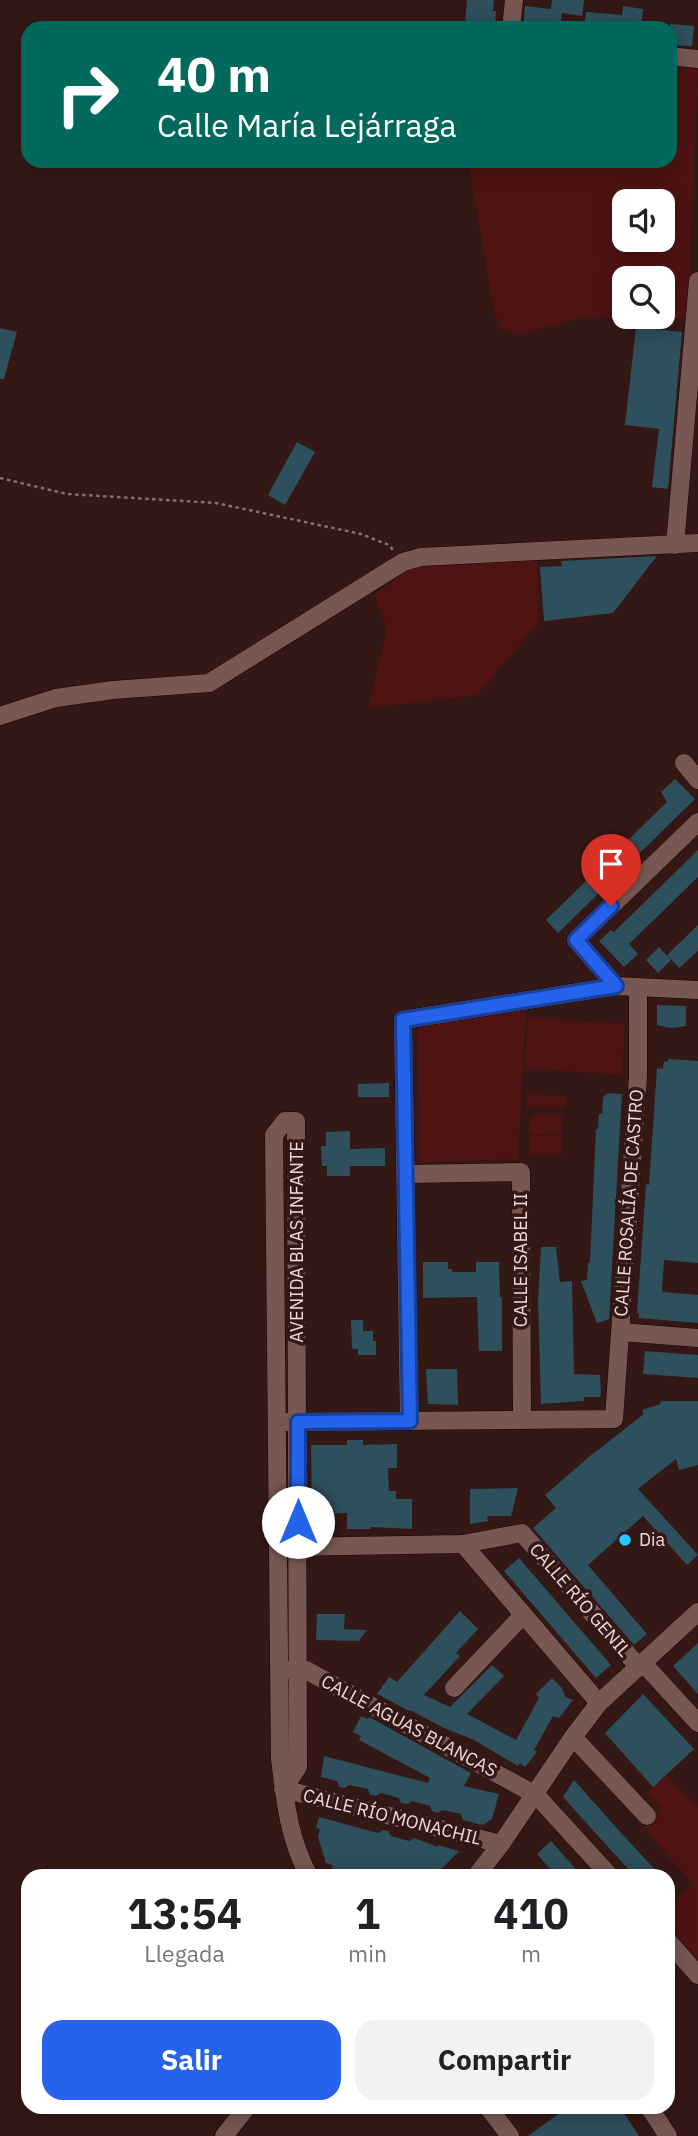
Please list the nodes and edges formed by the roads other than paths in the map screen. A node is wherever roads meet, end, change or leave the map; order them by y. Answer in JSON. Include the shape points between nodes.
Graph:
{"nodes":[{"id":1,"x":514,"y":0,"type":"edge"},
{"id":2,"x":512,"y":21,"type":"edge"},
{"id":3,"x":677,"y":57,"type":"edge"},
{"id":4,"x":698,"y":59,"type":"edge"},
{"id":5,"x":698,"y":281,"type":"edge"},
{"id":6,"x":698,"y":543,"type":"edge"},
{"id":7,"x":675,"y":545,"type":"junction"},
{"id":8,"x":0,"y":716,"type":"edge"},
{"id":9,"x":684,"y":764,"type":"dead end"},
{"id":10,"x":698,"y":780,"type":"edge"},
{"id":11,"x":698,"y":821,"type":"edge"},
{"id":12,"x":696,"y":985,"type":"edge"},
{"id":13,"x":616,"y":986,"type":"junction"},
{"id":14,"x":638,"y":986,"type":"junction"},
{"id":15,"x":406,"y":1174,"type":"junction"},
{"id":16,"x":621,"y":1332,"type":"junction"},
{"id":17,"x":698,"y":1338,"type":"edge"},
{"id":18,"x":522,"y":1420,"type":"junction"},
{"id":19,"x":410,"y":1421,"type":"junction"},
{"id":20,"x":276,"y":1422,"type":"junction"},
{"id":21,"x":298,"y":1422,"type":"junction"},
{"id":22,"x":463,"y":1544,"type":"junction"},
{"id":23,"x":277,"y":1547,"type":"junction"},
{"id":24,"x":298,"y":1547,"type":"junction"},
{"id":25,"x":698,"y":1612,"type":"edge"},
{"id":26,"x":523,"y":1615,"type":"junction"},
{"id":27,"x":640,"y":1664,"type":"junction"},
{"id":28,"x":278,"y":1669,"type":"junction"},
{"id":29,"x":299,"y":1670,"type":"junction"},
{"id":30,"x":454,"y":1688,"type":"dead end"},
{"id":31,"x":599,"y":1703,"type":"junction"},
{"id":32,"x":698,"y":1723,"type":"edge"},
{"id":33,"x":573,"y":1737,"type":"junction"},
{"id":34,"x":283,"y":1789,"type":"junction"},
{"id":35,"x":536,"y":1795,"type":"junction"},
{"id":36,"x":647,"y":1816,"type":"dead end"},
{"id":37,"x":501,"y":1844,"type":"junction"},
{"id":38,"x":306,"y":1869,"type":"edge"},
{"id":39,"x":481,"y":1869,"type":"edge"},
{"id":40,"x":604,"y":1869,"type":"edge"},
{"id":41,"x":675,"y":1949,"type":"edge"},
{"id":42,"x":698,"y":1975,"type":"edge"},
{"id":43,"x":241,"y":2114,"type":"edge"},
{"id":44,"x":493,"y":2114,"type":"edge"},
{"id":45,"x":654,"y":2114,"type":"edge"},
{"id":46,"x":224,"y":2136,"type":"edge"},
{"id":47,"x":510,"y":2136,"type":"edge"},
{"id":48,"x":668,"y":2136,"type":"edge"}],
"edges":[{"from":1,"to":2,"type":"street"},
{"from":3,"to":4,"type":"street"},
{"from":5,"to":7,"type":"street"},
{"from":6,"to":7,"type":"street"},
{"from":7,"to":8,"type":"street","via":[[421,557],[403,562],[209,683],[56,698]]},
{"from":9,"to":10,"type":"street"},
{"from":11,"to":13,"type":"street","via":[[576,940]]},
{"from":12,"to":14,"type":"street"},
{"from":13,"to":14,"type":"street"},
{"from":13,"to":15,"type":"street","via":[[403,1020]]},
{"from":14,"to":16,"type":"street","name":"CALLE ROSALÍA DE CASTRO","via":[[638,1077]]},
{"from":15,"to":18,"type":"street","name":"CALLE ISABEL II","via":[[520,1172]]},
{"from":15,"to":19,"type":"street"},
{"from":16,"to":17,"type":"street"},
{"from":16,"to":18,"type":"street","name":"CALLE ROSALÍA DE CASTRO","via":[[614,1419]]},
{"from":18,"to":19,"type":"street"},
{"from":19,"to":21,"type":"street"},
{"from":20,"to":21,"type":"street"},
{"from":20,"to":21,"type":"street","name":"AVENIDA BLAS INFANTE","via":[[274,1135],[285,1121],[296,1121]]},
{"from":20,"to":23,"type":"street","name":"AVENIDA BLAS INFANTE"},
{"from":21,"to":24,"type":"street","name":"AVENIDA BLAS INFANTE"},
{"from":22,"to":24,"type":"street"},
{"from":22,"to":26,"type":"street"},
{"from":22,"to":27,"type":"street","name":"CALLE RÍO GENIL","via":[[522,1533]]},
{"from":23,"to":24,"type":"street"},
{"from":23,"to":28,"type":"street","name":"AVENIDA BLAS INFANTE"},
{"from":24,"to":29,"type":"street","name":"AVENIDA BLAS INFANTE"},
{"from":25,"to":27,"type":"street"},
{"from":26,"to":30,"type":"street"},
{"from":26,"to":31,"type":"street"},
{"from":27,"to":31,"type":"street"},
{"from":27,"to":32,"type":"street","name":"CALLE RÍO GENIL"},
{"from":28,"to":29,"type":"street","name":"CALLE AGUAS BLANCAS"},
{"from":28,"to":34,"type":"street","name":"AVENIDA BLAS INFANTE"},
{"from":29,"to":34,"type":"street","name":"AVENIDA BLAS INFANTE","via":[[298,1767]]},
{"from":29,"to":35,"type":"street","name":"CALLE AGUAS BLANCAS"},
{"from":31,"to":33,"type":"street"},
{"from":33,"to":35,"type":"street"},
{"from":33,"to":36,"type":"street"},
{"from":34,"to":37,"type":"street","name":"CALLE RÍO MONACHIL"},
{"from":34,"to":38,"type":"street","name":"AVENIDA BLAS INFANTE","via":[[294,1841]]},
{"from":35,"to":37,"type":"street"},
{"from":35,"to":40,"type":"street","name":"CALLE AGUAS BLANCAS"},
{"from":37,"to":39,"type":"street"},
{"from":41,"to":42,"type":"street"},
{"from":43,"to":46,"type":"street"},
{"from":44,"to":47,"type":"street"},
{"from":45,"to":48,"type":"street"}]}
